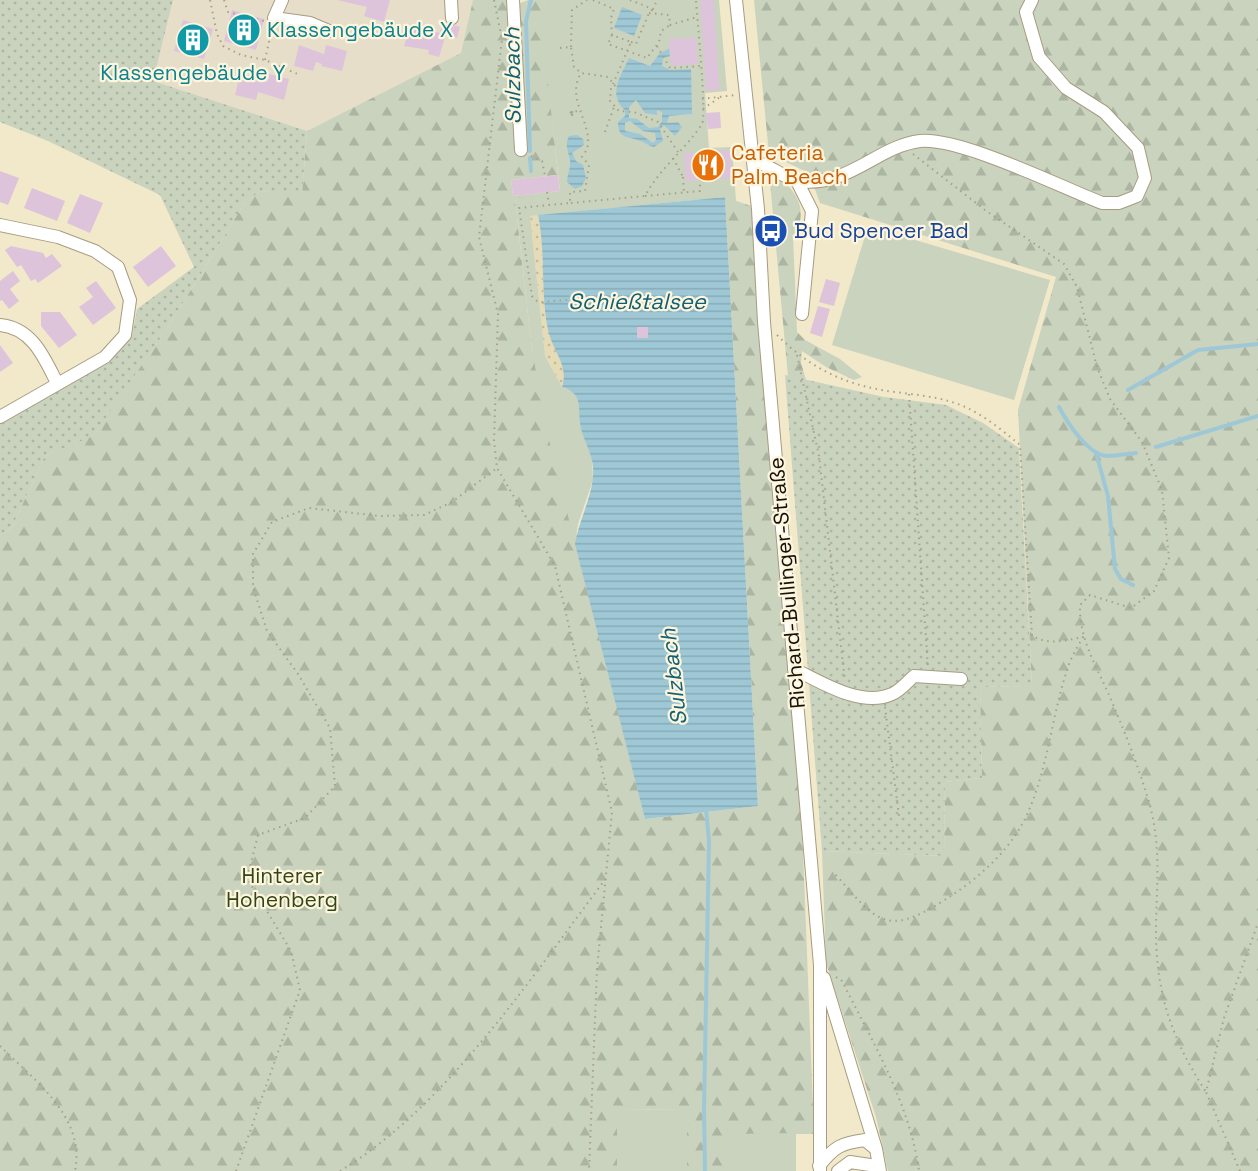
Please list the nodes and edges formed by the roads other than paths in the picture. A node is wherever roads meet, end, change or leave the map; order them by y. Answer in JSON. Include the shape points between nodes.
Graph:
{"nodes":[{"id":1,"x":282,"y":0,"type":"edge"},
{"id":2,"x":451,"y":0,"type":"edge"},
{"id":3,"x":513,"y":0,"type":"edge"},
{"id":4,"x":736,"y":0,"type":"edge"},
{"id":5,"x":1032,"y":0,"type":"edge"},
{"id":6,"x":452,"y":18,"type":"dead end"},
{"id":7,"x":329,"y":31,"type":"dead end"},
{"id":8,"x":521,"y":150,"type":"road end"},
{"id":9,"x":753,"y":161,"type":"junction"},
{"id":10,"x":797,"y":181,"type":"junction"},
{"id":11,"x":0,"y":225,"type":"edge"},
{"id":12,"x":802,"y":314,"type":"dead end"},
{"id":13,"x":0,"y":325,"type":"edge"},
{"id":14,"x":57,"y":383,"type":"junction"},
{"id":15,"x":0,"y":417,"type":"edge"},
{"id":16,"x":794,"y":669,"type":"junction"},
{"id":17,"x":962,"y":679,"type":"dead end"},
{"id":18,"x":820,"y":965,"type":"junction"},
{"id":19,"x":876,"y":1149,"type":"junction"},
{"id":20,"x":820,"y":1169,"type":"edge"},
{"id":21,"x":838,"y":1171,"type":"edge"},
{"id":22,"x":879,"y":1171,"type":"edge"}],
"edges":[{"from":1,"to":7,"type":"street","via":[[274,18],[310,23]]},
{"from":2,"to":6,"type":"street"},
{"from":3,"to":8,"type":"street"},
{"from":4,"to":9,"type":"street","name":"Richard-Bullinger-Straße"},
{"from":5,"to":10,"type":"street","via":[[1026,12],[1039,57],[1066,88],[1104,112],[1138,148],[1145,178],[1137,196],[1119,203],[1102,203],[952,145],[920,141],[824,181]]},
{"from":9,"to":10,"type":"street"},
{"from":9,"to":16,"type":"street","name":"Richard-Bullinger-Straße"},
{"from":10,"to":12,"type":"street","via":[[812,211]]},
{"from":11,"to":14,"type":"street","via":[[58,237],[95,251],[118,267],[130,300],[125,335],[105,357]]},
{"from":13,"to":14,"type":"street","via":[[24,332],[36,345]]},
{"from":14,"to":15,"type":"street"},
{"from":16,"to":17,"type":"street","via":[[846,693],[868,697],[891,694],[914,676]]},
{"from":16,"to":18,"type":"street","name":"Richard-Bullinger-Straße"},
{"from":18,"to":19,"type":"street"},
{"from":18,"to":20,"type":"street","name":"Richard-Bullinger-Straße"},
{"from":19,"to":20,"type":"street","name":"Richard-Bullinger-Straße","via":[[865,1140],[848,1143],[832,1150]]},
{"from":19,"to":22,"type":"street"},
{"from":21,"to":22,"type":"street","via":[[850,1162],[870,1165]]}]}
